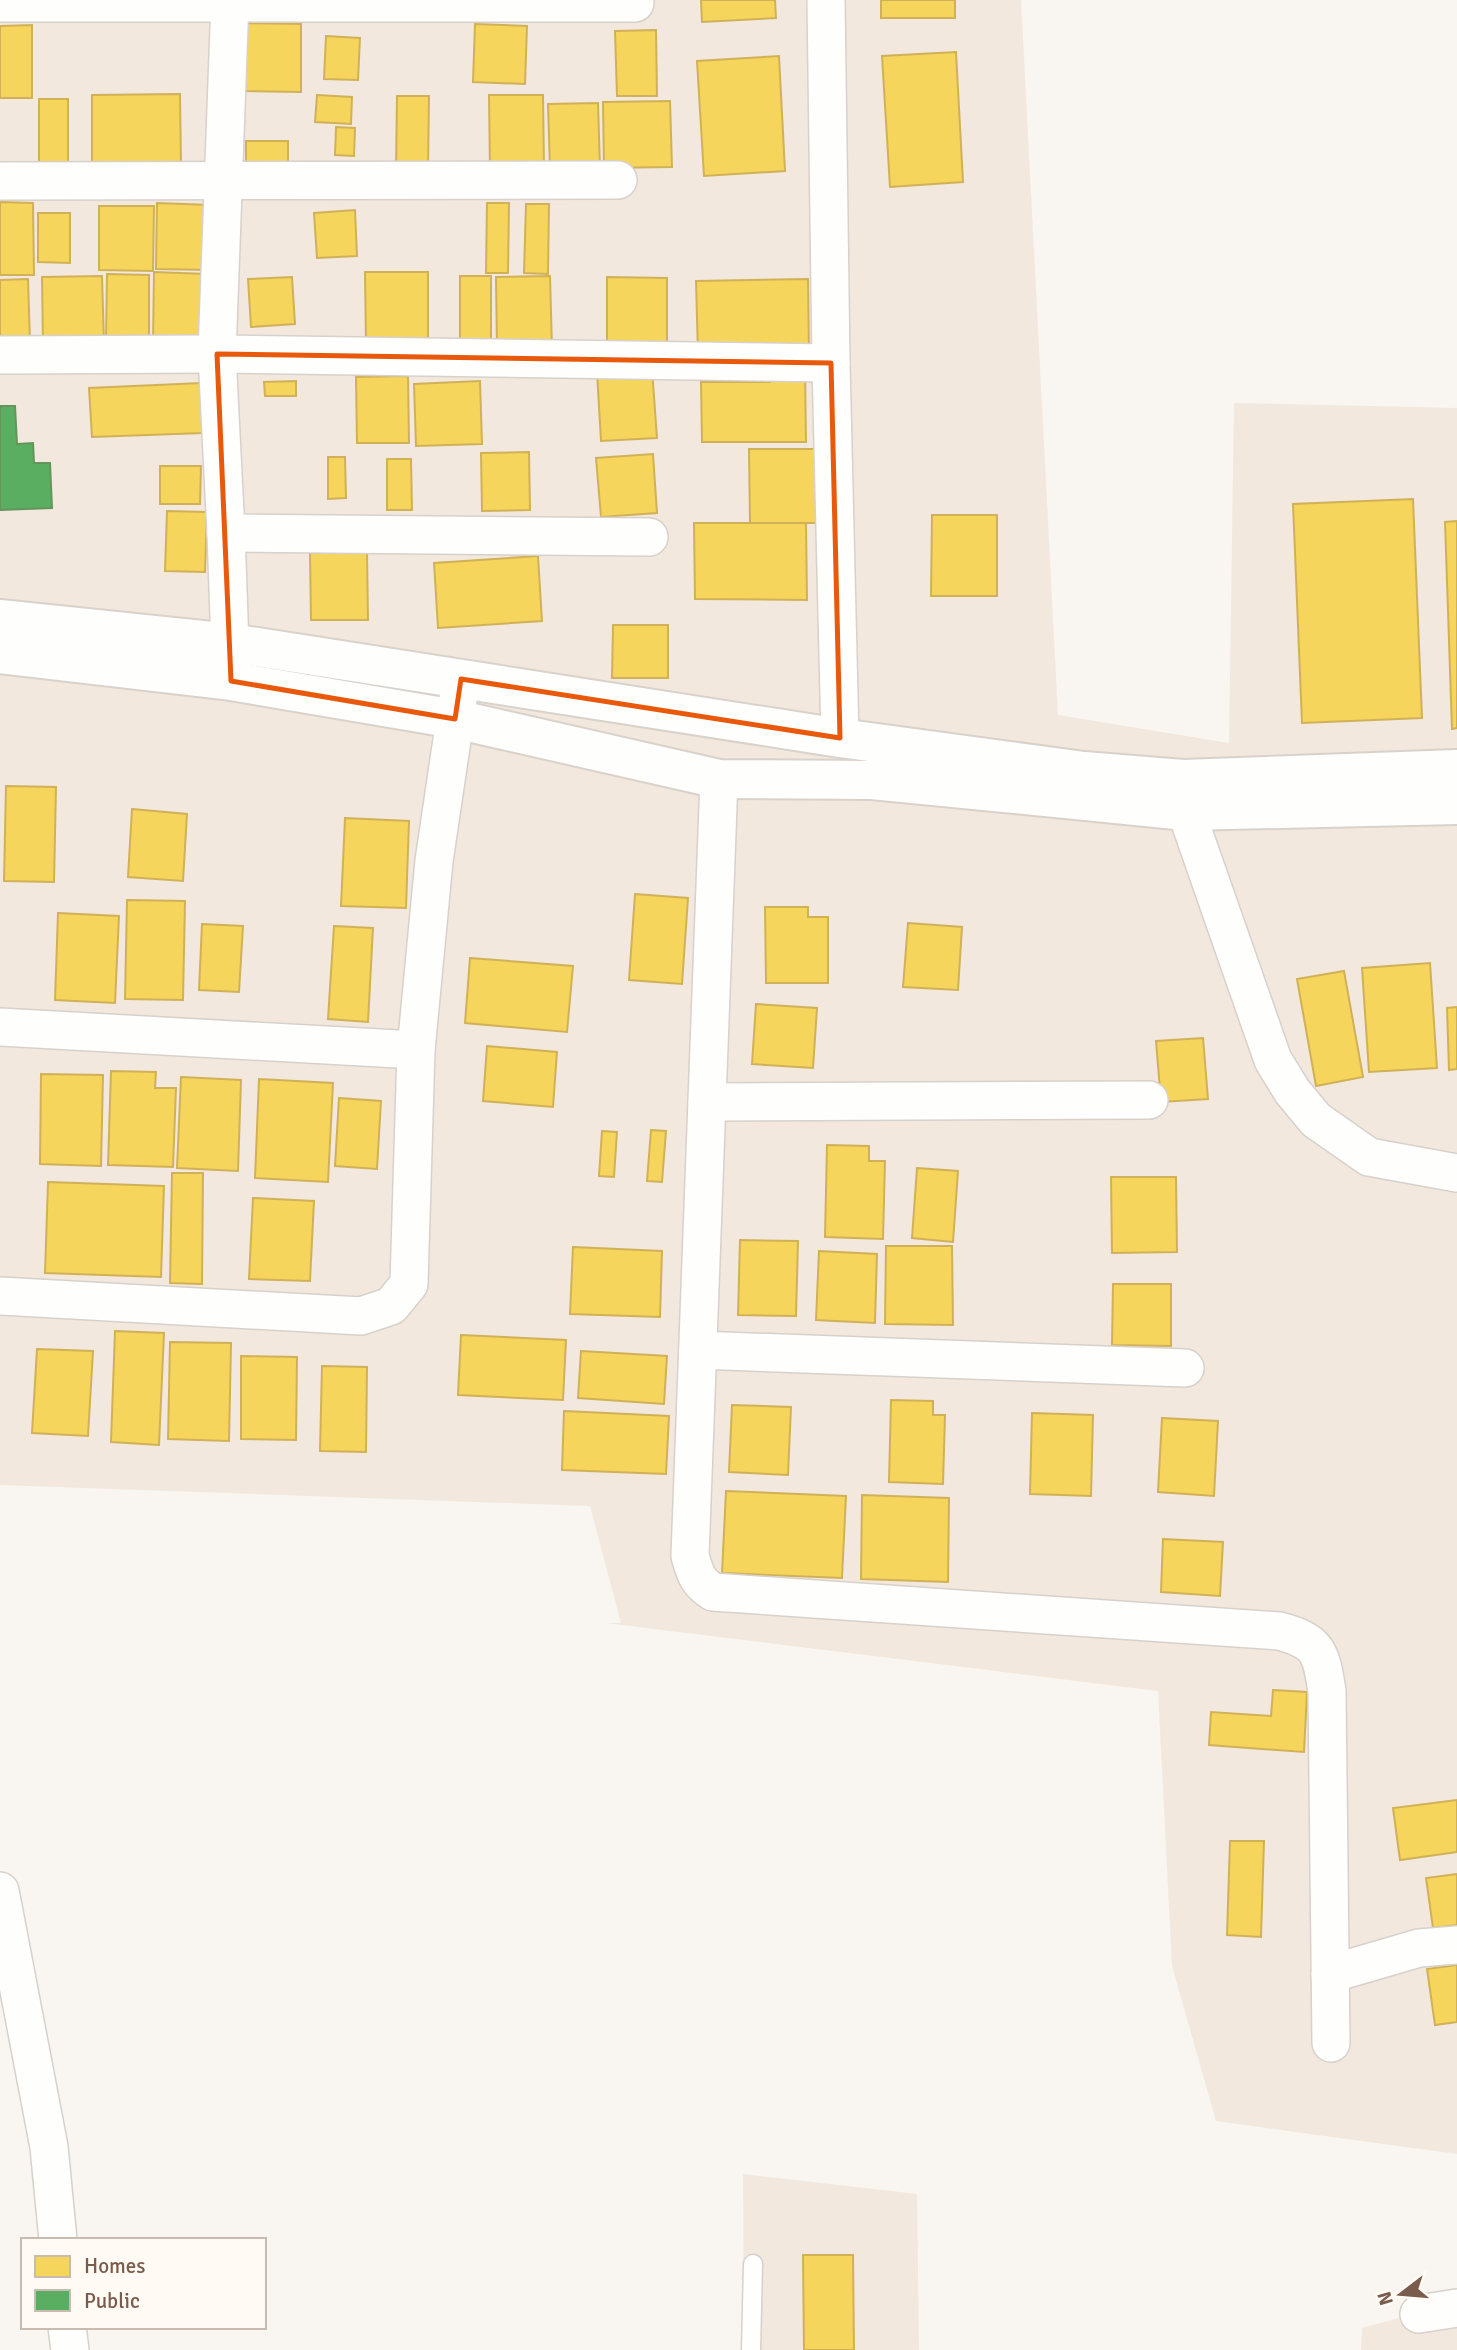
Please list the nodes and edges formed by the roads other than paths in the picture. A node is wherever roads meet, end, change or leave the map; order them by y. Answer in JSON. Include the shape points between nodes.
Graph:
{"nodes":[{"id":1,"x":825,"y":0,"type":"edge"},
{"id":2,"x":230,"y":2,"type":"edge"},
{"id":3,"x":0,"y":3,"type":"edge"},
{"id":4,"x":635,"y":3,"type":"dead end"},
{"id":5,"x":618,"y":180,"type":"dead end"},
{"id":6,"x":0,"y":181,"type":"edge"},
{"id":7,"x":222,"y":182,"type":"junction"},
{"id":8,"x":217,"y":354,"type":"junction"},
{"id":9,"x":0,"y":355,"type":"edge"},
{"id":10,"x":831,"y":363,"type":"junction"},
{"id":11,"x":226,"y":533,"type":"junction"},
{"id":12,"x":649,"y":537,"type":"dead end"},
{"id":13,"x":0,"y":619,"type":"edge"},
{"id":14,"x":231,"y":643,"type":"junction"},
{"id":15,"x":0,"y":654,"type":"edge"},
{"id":16,"x":461,"y":679,"type":"junction"},
{"id":17,"x":231,"y":681,"type":"junction"},
{"id":18,"x":455,"y":719,"type":"junction"},
{"id":19,"x":840,"y":738,"type":"junction"},
{"id":20,"x":1457,"y":769,"type":"edge"},
{"id":21,"x":719,"y":779,"type":"junction"},
{"id":22,"x":1457,"y":805,"type":"edge"},
{"id":23,"x":1186,"y":811,"type":"junction"},
{"id":24,"x":0,"y":1027,"type":"edge"},
{"id":25,"x":416,"y":1050,"type":"junction"},
{"id":26,"x":1149,"y":1100,"type":"dead end"},
{"id":27,"x":707,"y":1102,"type":"junction"},
{"id":28,"x":1457,"y":1173,"type":"edge"},
{"id":29,"x":0,"y":1296,"type":"edge"},
{"id":30,"x":698,"y":1350,"type":"junction"},
{"id":31,"x":1185,"y":1368,"type":"dead end"},
{"id":32,"x":0,"y":1891,"type":"edge"},
{"id":33,"x":1457,"y":1945,"type":"edge"},
{"id":34,"x":1330,"y":1974,"type":"junction"},
{"id":35,"x":1331,"y":2043,"type":"dead end"},
{"id":36,"x":58,"y":2238,"type":"edge"},
{"id":37,"x":753,"y":2264,"type":"dead end"},
{"id":38,"x":1457,"y":2308,"type":"edge"},
{"id":39,"x":1419,"y":2314,"type":"dead end"},
{"id":40,"x":67,"y":2329,"type":"edge"},
{"id":41,"x":69,"y":2350,"type":"edge"},
{"id":42,"x":751,"y":2350,"type":"edge"}],
"edges":[{"from":1,"to":10,"type":"street"},
{"from":2,"to":3,"type":"street"},
{"from":2,"to":4,"type":"street"},
{"from":2,"to":7,"type":"street"},
{"from":5,"to":7,"type":"street"},
{"from":6,"to":7,"type":"street"},
{"from":7,"to":8,"type":"street"},
{"from":8,"to":9,"type":"street"},
{"from":8,"to":10,"type":"street"},
{"from":8,"to":11,"type":"street"},
{"from":10,"to":19,"type":"street"},
{"from":11,"to":12,"type":"street"},
{"from":11,"to":14,"type":"street"},
{"from":13,"to":14,"type":"main road"},
{"from":14,"to":16,"type":"main road"},
{"from":14,"to":17,"type":"street"},
{"from":15,"to":17,"type":"main road"},
{"from":16,"to":18,"type":"street"},
{"from":16,"to":19,"type":"main road"},
{"from":17,"to":18,"type":"main road"},
{"from":18,"to":21,"type":"main road"},
{"from":18,"to":25,"type":"street","via":[[434,861]]},
{"from":19,"to":20,"type":"main road","via":[[1084,771],[1172,778]]},
{"from":21,"to":23,"type":"main road","via":[[872,780]]},
{"from":21,"to":27,"type":"street"},
{"from":22,"to":23,"type":"main road"},
{"from":23,"to":28,"type":"street","via":[[1273,1060],[1292,1091],[1316,1120],[1369,1157]]},
{"from":24,"to":25,"type":"street"},
{"from":25,"to":29,"type":"street","via":[[409,1284],[391,1306],[361,1316]]},
{"from":26,"to":27,"type":"street"},
{"from":27,"to":30,"type":"street"},
{"from":30,"to":31,"type":"street"},
{"from":30,"to":34,"type":"street","via":[[690,1556],[702,1585],[713,1592],[1279,1631],[1301,1636],[1314,1648],[1323,1664],[1327,1691]]},
{"from":32,"to":36,"type":"street","via":[[49,2147]]},
{"from":33,"to":34,"type":"street","via":[[1419,1948]]},
{"from":34,"to":35,"type":"street"},
{"from":37,"to":42,"type":"lane"},
{"from":38,"to":39,"type":"street"},
{"from":40,"to":41,"type":"street"}]}
